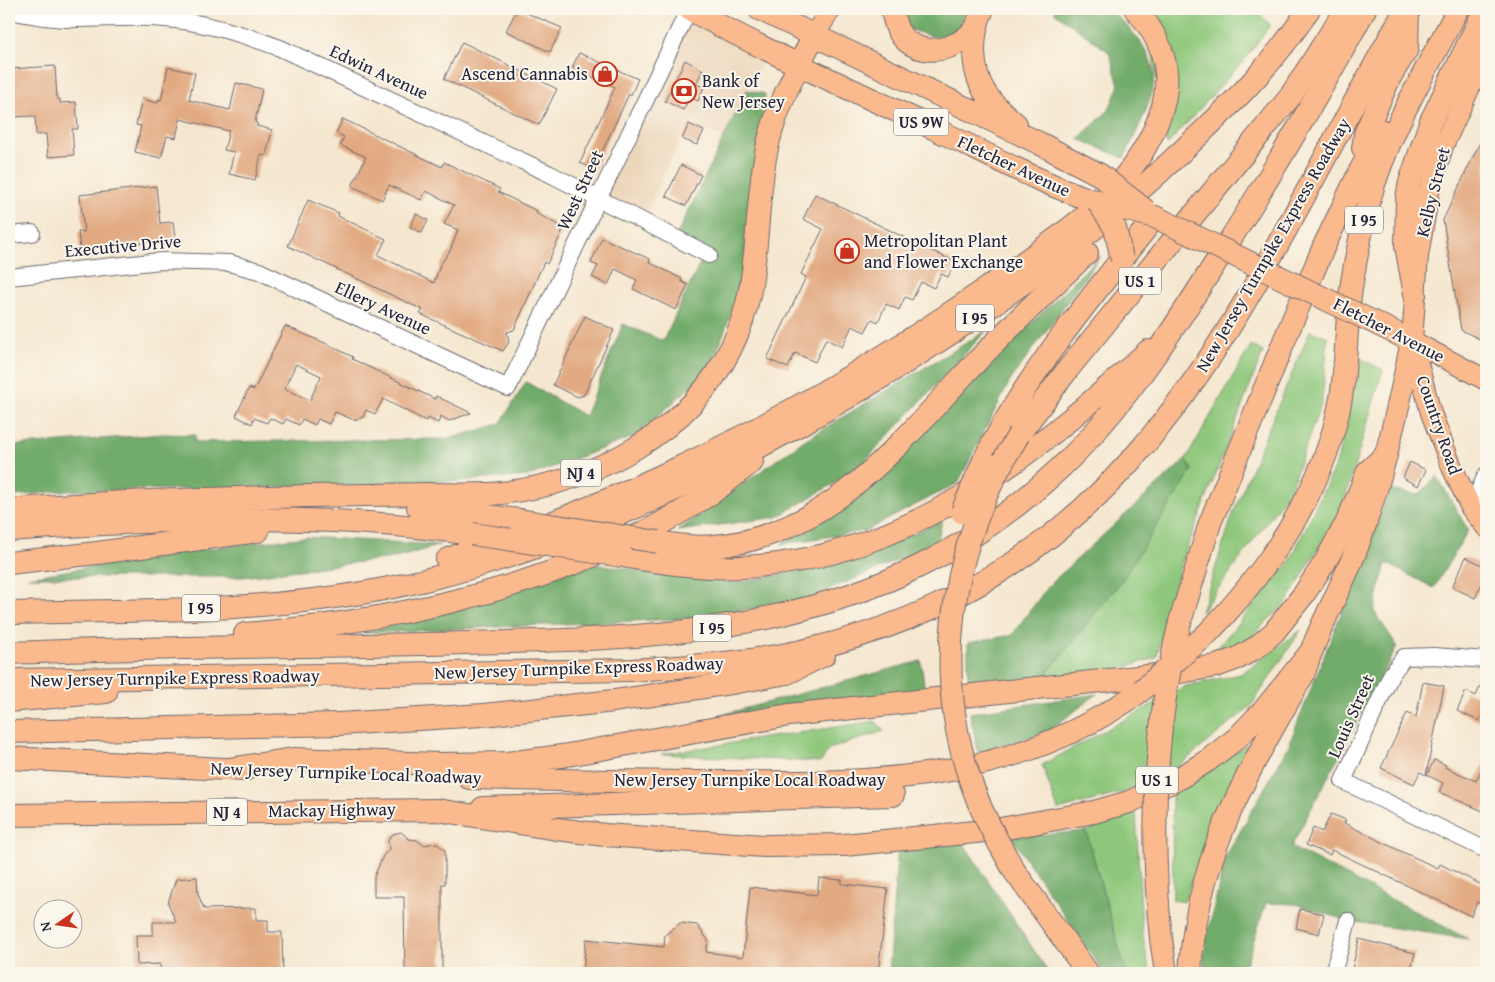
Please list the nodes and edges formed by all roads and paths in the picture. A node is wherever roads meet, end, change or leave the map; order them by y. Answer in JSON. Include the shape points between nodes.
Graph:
{"nodes":[{"id":1,"x":689,"y":9,"type":"edge"},
{"id":2,"x":759,"y":9,"type":"edge"},
{"id":3,"x":831,"y":9,"type":"edge"},
{"id":4,"x":893,"y":9,"type":"edge"},
{"id":5,"x":1135,"y":9,"type":"edge"},
{"id":6,"x":1309,"y":9,"type":"edge"},
{"id":7,"x":1329,"y":9,"type":"edge"},
{"id":8,"x":1346,"y":9,"type":"edge"},
{"id":9,"x":1366,"y":9,"type":"edge"},
{"id":10,"x":1407,"y":9,"type":"edge"},
{"id":11,"x":1458,"y":9,"type":"edge"},
{"id":12,"x":1485,"y":9,"type":"edge"},
{"id":13,"x":9,"y":11,"type":"edge"},
{"id":14,"x":979,"y":19,"type":"edge"},
{"id":15,"x":814,"y":36,"type":"junction"},
{"id":16,"x":1486,"y":52,"type":"edge"},
{"id":17,"x":799,"y":64,"type":"junction"},
{"id":18,"x":1407,"y":107,"type":"junction"},
{"id":19,"x":1262,"y":129,"type":"junction"},
{"id":20,"x":1039,"y":143,"type":"junction"},
{"id":21,"x":1360,"y":169,"type":"junction"},
{"id":22,"x":1141,"y":190,"type":"junction"},
{"id":23,"x":598,"y":198,"type":"junction"},
{"id":24,"x":1098,"y":202,"type":"junction"},
{"id":25,"x":1155,"y":217,"type":"junction"},
{"id":26,"x":1112,"y":224,"type":"junction"},
{"id":27,"x":32,"y":233,"type":"dead end"},
{"id":28,"x":9,"y":235,"type":"edge"},
{"id":29,"x":709,"y":255,"type":"dead end"},
{"id":30,"x":1122,"y":259,"type":"junction"},
{"id":31,"x":241,"y":266,"type":"joint"},
{"id":32,"x":9,"y":277,"type":"edge"},
{"id":33,"x":1415,"y":294,"type":"junction"},
{"id":34,"x":1178,"y":323,"type":"junction"},
{"id":35,"x":1412,"y":341,"type":"junction"},
{"id":36,"x":1486,"y":380,"type":"edge"},
{"id":37,"x":508,"y":388,"type":"joint"},
{"id":38,"x":796,"y":427,"type":"junction"},
{"id":39,"x":1386,"y":455,"type":"junction"},
{"id":40,"x":1486,"y":476,"type":"edge"},
{"id":41,"x":306,"y":496,"type":"junction"},
{"id":42,"x":1471,"y":508,"type":"junction"},
{"id":43,"x":9,"y":510,"type":"edge"},
{"id":44,"x":308,"y":520,"type":"junction"},
{"id":45,"x":1486,"y":528,"type":"edge"},
{"id":46,"x":9,"y":530,"type":"edge"},
{"id":47,"x":9,"y":563,"type":"edge"},
{"id":48,"x":392,"y":587,"type":"junction"},
{"id":49,"x":9,"y":613,"type":"edge"},
{"id":50,"x":880,"y":630,"type":"junction"},
{"id":51,"x":136,"y":650,"type":"junction"},
{"id":52,"x":9,"y":652,"type":"edge"},
{"id":53,"x":1310,"y":653,"type":"junction"},
{"id":54,"x":1486,"y":660,"type":"edge"},
{"id":55,"x":951,"y":663,"type":"junction"},
{"id":56,"x":188,"y":678,"type":"junction"},
{"id":57,"x":9,"y":680,"type":"edge"},
{"id":58,"x":9,"y":701,"type":"edge"},
{"id":59,"x":9,"y":732,"type":"edge"},
{"id":60,"x":9,"y":758,"type":"edge"},
{"id":61,"x":1006,"y":758,"type":"junction"},
{"id":62,"x":229,"y":769,"type":"junction"},
{"id":63,"x":444,"y":810,"type":"junction"},
{"id":64,"x":9,"y":816,"type":"edge"},
{"id":65,"x":1486,"y":850,"type":"edge"},
{"id":66,"x":1348,"y":921,"type":"dead end"},
{"id":67,"x":1088,"y":973,"type":"edge"},
{"id":68,"x":1166,"y":973,"type":"edge"},
{"id":69,"x":1190,"y":973,"type":"edge"},
{"id":70,"x":1333,"y":973,"type":"edge"}],
"edges":[{"from":1,"to":17,"type":"highway","name":"Fletcher Avenue","number":"US 9W"},
{"from":1,"to":23,"type":"street","name":"West Street"},
{"from":2,"to":15,"type":"highway","name":"Fletcher Avenue","number":"US 9W"},
{"from":3,"to":15,"type":"main road"},
{"from":4,"to":14,"type":"highway","via":[[900,33],[923,49],[937,51],[963,41]]},
{"from":5,"to":48,"type":"highway","via":[[1157,38],[1165,58],[1167,80],[1162,110],[1131,168],[1097,204],[1064,232],[906,342],[754,430],[609,498],[551,523],[453,558]]},
{"from":6,"to":22,"type":"highway","number":"I 95","via":[[1256,78]]},
{"from":7,"to":19,"type":"highway","number":"US 1"},
{"from":8,"to":19,"type":"highway","number":"US 1","via":[[1294,91]]},
{"from":9,"to":34,"type":"highway","name":"New Jersey Turnpike Express Roadway","number":"I 95","via":[[1287,149]]},
{"from":10,"to":21,"type":"highway","number":"US 1","via":[[1407,48],[1365,134]]},
{"from":10,"to":50,"type":"highway","name":"New Jersey Turnpike Express Roadway","number":"I 95","via":[[1229,330],[1187,393],[1144,448],[1075,517],[1009,566],[958,596]]},
{"from":11,"to":18,"type":"highway","number":"I 95"},
{"from":12,"to":33,"type":"highway","via":[[1430,123],[1410,182],[1406,246]]},
{"from":13,"to":23,"type":"street","name":"Edwin Avenue","via":[[44,18],[167,19],[206,24],[244,34],[288,51]]},
{"from":14,"to":20,"type":"highway","via":[[976,69],[984,91],[997,107]]},
{"from":15,"to":17,"type":"highway","number":"NJ 4"},
{"from":15,"to":20,"type":"highway","name":"Fletcher Avenue","number":"US 9W"},
{"from":16,"to":33,"type":"main road","name":"Kelby Street","via":[[1435,169],[1422,228]]},
{"from":17,"to":24,"type":"highway","name":"Fletcher Avenue","number":"US 9W"},
{"from":17,"to":41,"type":"highway","number":"NJ 4","via":[[768,146],[755,269],[742,323],[715,375],[699,398],[680,416],[644,442],[610,460],[531,488],[485,494]]},
{"from":18,"to":21,"type":"highway","number":"US 1","via":[[1380,133]]},
{"from":18,"to":61,"type":"highway","name":"New Jersey Turnpike Local Roadway","number":"I 95","bridge":true,"via":[[1377,176],[1361,232],[1351,290],[1340,401],[1320,469],[1302,508],[1279,544],[1207,634],[1142,690],[1070,735]]},
{"from":19,"to":55,"type":"highway","number":"US 1","bridge":true,"via":[[1068,369],[1020,434],[988,490],[966,546],[954,603]]},
{"from":20,"to":25,"type":"highway","name":"Fletcher Avenue","number":"US 9W","bridge":true,"via":[[1100,175]]},
{"from":21,"to":68,"type":"highway","number":"US 1","bridge":true,"via":[[1324,246],[1210,523],[1187,592],[1173,650],[1160,735],[1155,823]]},
{"from":22,"to":26,"type":"highway"},
{"from":22,"to":38,"type":"highway","number":"I 95","via":[[1070,250],[1005,298]]},
{"from":23,"to":29,"type":"street","name":"Edwin Avenue"},
{"from":23,"to":37,"type":"street","name":"West Street"},
{"from":24,"to":25,"type":"highway","name":"Fletcher Avenue","number":"US 9W","bridge":true},
{"from":24,"to":26,"type":"highway","bridge":true},
{"from":25,"to":30,"type":"highway"},
{"from":25,"to":35,"type":"highway","name":"Fletcher Avenue","number":"US 9W","bridge":true},
{"from":26,"to":30,"type":"highway","bridge":true},
{"from":26,"to":41,"type":"highway","bridge":true,"via":[[1087,254],[1034,303],[891,454],[840,496],[793,525],[743,542],[704,546],[658,542],[432,508]]},
{"from":27,"to":28,"type":"street"},
{"from":30,"to":55,"type":"highway","bridge":true,"via":[[1041,363],[1001,427],[976,478],[956,530],[945,572],[943,620]]},
{"from":31,"to":32,"type":"street","name":"Executive Drive","via":[[195,260],[161,261]]},
{"from":31,"to":37,"type":"street","name":"Ellery Avenue","via":[[260,271]]},
{"from":33,"to":35,"type":"main road","name":"Kelby Street"},
{"from":34,"to":44,"type":"highway","bridge":true,"via":[[1081,411],[1023,458],[938,510],[884,536],[801,561],[743,568],[687,566],[385,523]]},
{"from":34,"to":51,"type":"highway","name":"New Jersey Turnpike Express Roadway","number":"I 95","via":[[1120,403],[1077,452],[1034,491],[991,523],[922,565],[822,605],[715,628],[606,638]]},
{"from":35,"to":36,"type":"main road","name":"Fletcher Avenue"},
{"from":35,"to":39,"type":"highway"},
{"from":35,"to":42,"type":"main road","name":"Country Road","via":[[1431,413]]},
{"from":38,"to":48,"type":"highway","number":"I 95","via":[[699,477],[583,529],[496,560]]},
{"from":38,"to":51,"type":"highway","via":[[711,493],[673,516],[609,548],[532,577],[461,599],[387,616],[333,625],[210,637]]},
{"from":39,"to":53,"type":"highway","via":[[1355,551]]},
{"from":39,"to":62,"type":"highway","via":[[1368,471],[1337,543],[1283,622],[1253,650],[1216,666],[789,715],[507,763],[293,760]]},
{"from":40,"to":42,"type":"street"},
{"from":41,"to":43,"type":"highway","number":"NJ 4","via":[[99,503]]},
{"from":42,"to":45,"type":"main road","name":"Country Road"},
{"from":44,"to":46,"type":"highway","via":[[254,518]]},
{"from":44,"to":47,"type":"highway","via":[[257,531]]},
{"from":48,"to":49,"type":"highway","number":"I 95","via":[[336,597],[258,604]]},
{"from":50,"to":56,"type":"highway","name":"New Jersey Turnpike Express Roadway","number":"I 95","via":[[809,650],[702,666]]},
{"from":50,"to":59,"type":"highway","via":[[786,673],[693,690],[569,706],[376,723]]},
{"from":51,"to":52,"type":"highway","name":"New Jersey Turnpike Express Roadway","number":"I 95"},
{"from":53,"to":63,"type":"highway","via":[[1251,724],[1200,766],[1128,802],[1050,822],[933,838],[844,845],[764,846],[585,833]]},
{"from":53,"to":69,"type":"highway","via":[[1304,673],[1238,792],[1212,853],[1197,913]]},
{"from":54,"to":65,"type":"street","name":"Louis Street","via":[[1404,657],[1396,664],[1343,781]]},
{"from":55,"to":67,"type":"highway","number":"US 1","bridge":true,"via":[[956,724],[968,773],[984,815],[1015,872]]},
{"from":56,"to":57,"type":"highway","name":"New Jersey Turnpike Express Roadway","number":"I 95"},
{"from":56,"to":58,"type":"highway","via":[[128,691]]},
{"from":60,"to":62,"type":"highway","name":"New Jersey Turnpike Local Roadway","number":"I 95"},
{"from":61,"to":62,"type":"highway","name":"New Jersey Turnpike Local Roadway","number":"I 95","via":[[901,778],[800,783],[526,780]]},
{"from":61,"to":63,"type":"highway","via":[[941,786],[889,795]]},
{"from":63,"to":64,"type":"highway","name":"Mackay Highway","number":"NJ 4"},
{"from":66,"to":70,"type":"street"}]}
